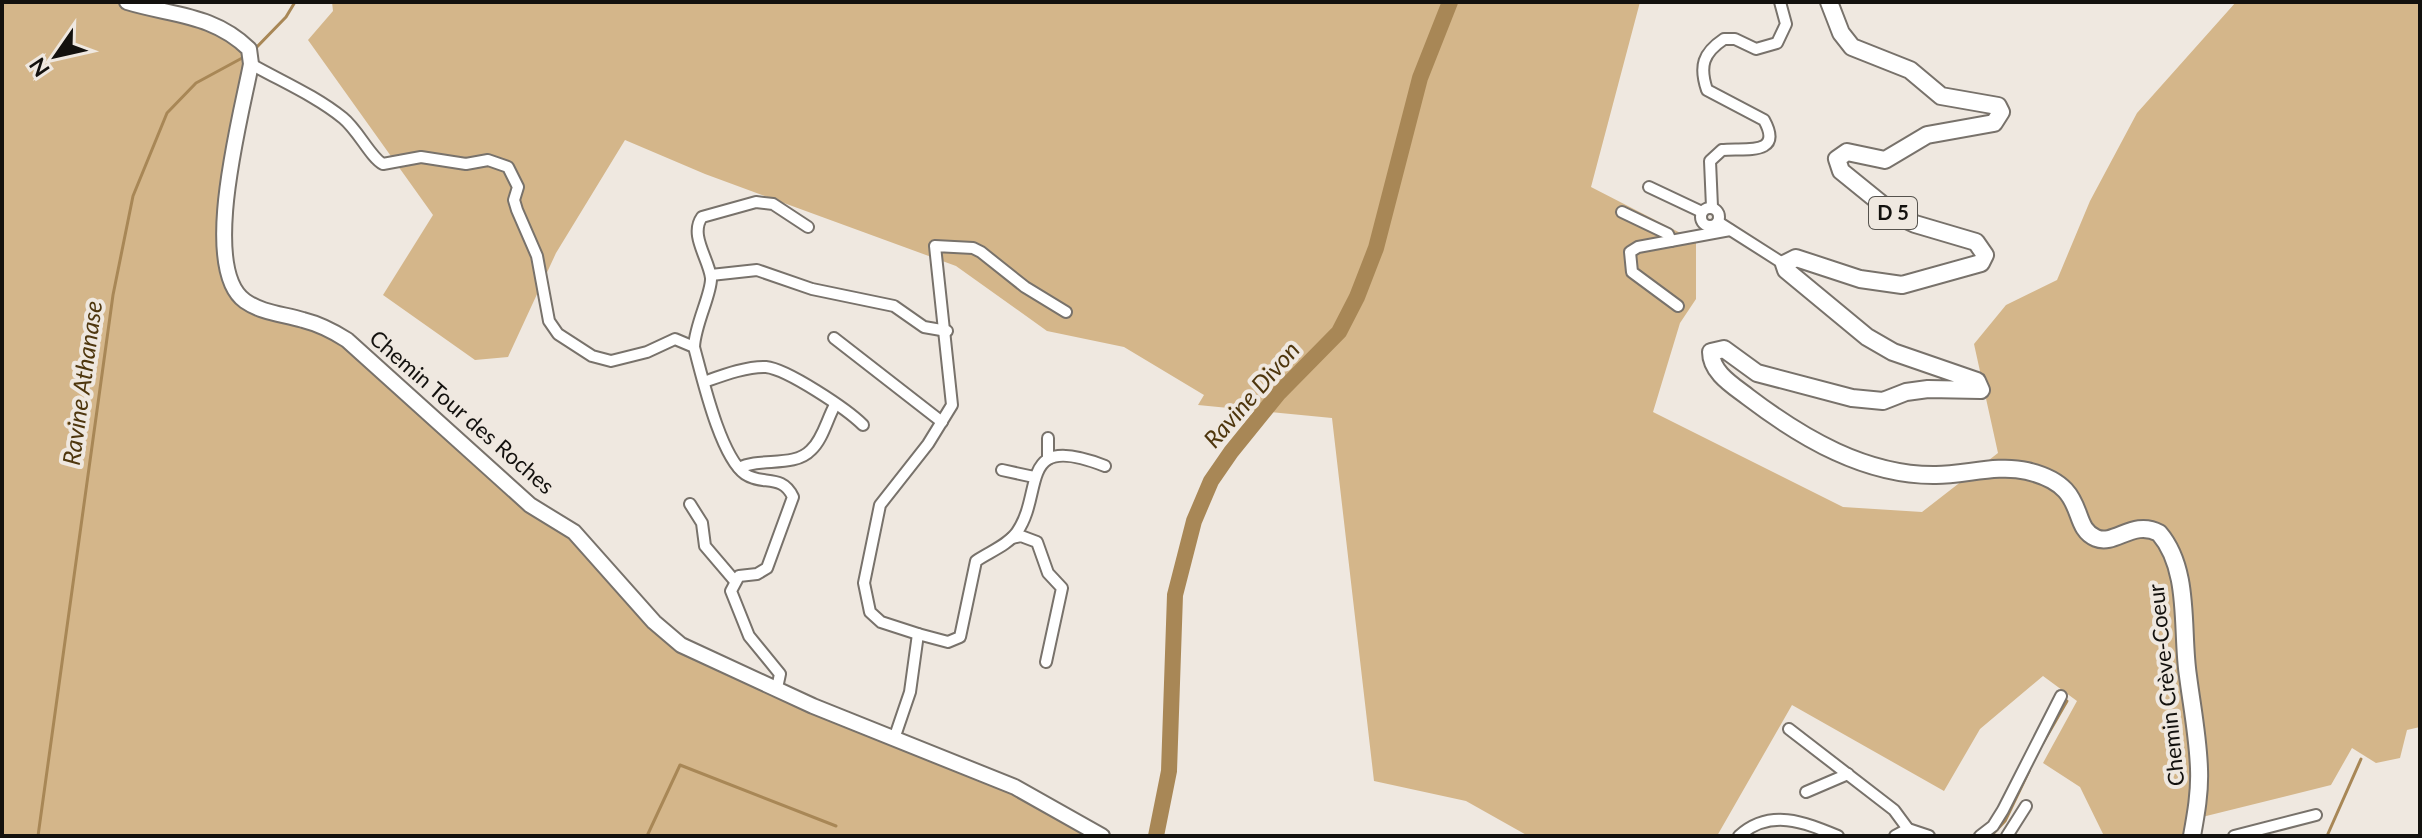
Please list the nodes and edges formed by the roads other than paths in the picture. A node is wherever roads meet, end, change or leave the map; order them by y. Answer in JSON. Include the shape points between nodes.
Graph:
{"nodes":[{"id":1,"x":127,"y":2,"type":"edge"},
{"id":2,"x":1780,"y":2,"type":"edge"},
{"id":3,"x":1829,"y":2,"type":"edge"},
{"id":4,"x":251,"y":64,"type":"junction"},
{"id":5,"x":1649,"y":187,"type":"dead end"},
{"id":6,"x":1707,"y":210,"type":"junction"},
{"id":7,"x":1622,"y":212,"type":"dead end"},
{"id":8,"x":1718,"y":222,"type":"junction"},
{"id":9,"x":808,"y":227,"type":"dead end"},
{"id":10,"x":1730,"y":230,"type":"junction"},
{"id":11,"x":1671,"y":241,"type":"junction"},
{"id":12,"x":1784,"y":264,"type":"junction"},
{"id":13,"x":711,"y":275,"type":"junction"},
{"id":14,"x":1678,"y":306,"type":"dead end"},
{"id":15,"x":1066,"y":312,"type":"dead end"},
{"id":16,"x":947,"y":331,"type":"junction"},
{"id":17,"x":834,"y":338,"type":"dead end"},
{"id":18,"x":694,"y":347,"type":"junction"},
{"id":19,"x":704,"y":382,"type":"junction"},
{"id":20,"x":835,"y":405,"type":"junction"},
{"id":21,"x":942,"y":422,"type":"junction"},
{"id":22,"x":863,"y":425,"type":"dead end"},
{"id":23,"x":1048,"y":438,"type":"dead end"},
{"id":24,"x":1048,"y":459,"type":"junction"},
{"id":25,"x":1105,"y":466,"type":"dead end"},
{"id":26,"x":739,"y":468,"type":"junction"},
{"id":27,"x":1002,"y":470,"type":"dead end"},
{"id":28,"x":1034,"y":477,"type":"junction"},
{"id":29,"x":690,"y":504,"type":"dead end"},
{"id":30,"x":1010,"y":538,"type":"junction"},
{"id":31,"x":734,"y":580,"type":"junction"},
{"id":32,"x":918,"y":634,"type":"junction"},
{"id":33,"x":1046,"y":662,"type":"dead end"},
{"id":34,"x":777,"y":688,"type":"junction"},
{"id":35,"x":2061,"y":696,"type":"dead end"},
{"id":36,"x":1789,"y":729,"type":"dead end"},
{"id":37,"x":895,"y":736,"type":"junction"},
{"id":38,"x":1848,"y":774,"type":"junction"},
{"id":39,"x":1806,"y":792,"type":"dead end"},
{"id":40,"x":2026,"y":806,"type":"dead end"},
{"id":41,"x":2316,"y":815,"type":"dead end"},
{"id":42,"x":1908,"y":829,"type":"junction"},
{"id":43,"x":1102,"y":836,"type":"edge"},
{"id":44,"x":1739,"y":836,"type":"edge"},
{"id":45,"x":1838,"y":836,"type":"edge"},
{"id":46,"x":1895,"y":836,"type":"edge"},
{"id":47,"x":1929,"y":836,"type":"edge"},
{"id":48,"x":1980,"y":836,"type":"edge"},
{"id":49,"x":2007,"y":836,"type":"edge"},
{"id":50,"x":2192,"y":836,"type":"edge"},
{"id":51,"x":2234,"y":836,"type":"edge"}],
"edges":[{"from":1,"to":4,"type":"street","via":[[231,31],[249,49]]},
{"from":2,"to":6,"type":"street","via":[[1786,24],[1777,43],[1756,49],[1724,39],[1702,63],[1707,90],[1764,120],[1769,129],[1761,149],[1722,150],[1710,161]]},
{"from":3,"to":12,"type":"main road","number":"D 5","via":[[1841,33],[1860,52],[1910,70],[1941,96],[1998,106],[2001,112],[1994,123],[1927,135],[1885,160],[1847,152],[1837,159],[1841,171],[1894,214],[1976,242],[1985,255],[1981,263],[1902,285],[1860,279],[1796,258]]},
{"from":4,"to":18,"type":"street","via":[[340,115],[383,164],[421,157],[466,164],[488,160],[508,167],[518,187],[517,210],[537,256],[549,321],[558,334],[592,356],[611,361],[675,339]]},
{"from":4,"to":34,"type":"street","name":"Chemin Tour des Roches","via":[[223,230],[226,266],[237,294],[258,308],[326,328],[347,340],[530,505],[574,532],[667,635],[696,654]]},
{"from":5,"to":6,"type":"street"},
{"from":6,"to":8,"type":"street","via":[[1718,211]]},
{"from":6,"to":8,"type":"street","via":[[1702,222]]},
{"from":7,"to":11,"type":"street","via":[[1668,234]]},
{"from":8,"to":10,"type":"street"},
{"from":9,"to":13,"type":"street","via":[[773,204],[756,202],[708,213],[697,231]]},
{"from":10,"to":11,"type":"street"},
{"from":10,"to":12,"type":"street"},
{"from":11,"to":14,"type":"street","via":[[1638,247],[1628,258],[1632,272]]},
{"from":12,"to":50,"type":"main road","name":"Chemin Crève-Coeur","via":[[1832,312],[1867,337],[1893,352],[1977,381],[1981,390],[1917,390],[1883,401],[1852,398],[1757,373],[1724,349],[1711,352],[1719,373],[1762,407],[1817,444],[1881,468],[1931,475],[2025,470],[2060,482],[2094,537],[2105,539],[2141,527],[2159,533],[2171,551],[2179,581],[2195,721],[2199,769]]},
{"from":13,"to":16,"type":"street","via":[[757,270],[812,289],[894,306],[924,327]]},
{"from":13,"to":18,"type":"street","via":[[695,324]]},
{"from":15,"to":16,"type":"street","via":[[981,252],[935,246]]},
{"from":16,"to":21,"type":"street","via":[[952,405]]},
{"from":17,"to":21,"type":"street"},
{"from":18,"to":19,"type":"street"},
{"from":19,"to":20,"type":"street","via":[[766,367]]},
{"from":19,"to":26,"type":"street","via":[[705,398]]},
{"from":20,"to":22,"type":"street"},
{"from":20,"to":26,"type":"street","via":[[805,454]]},
{"from":21,"to":32,"type":"street","via":[[880,505],[864,583],[870,612],[881,622]]},
{"from":23,"to":24,"type":"street"},
{"from":24,"to":25,"type":"street"},
{"from":24,"to":28,"type":"street"},
{"from":26,"to":31,"type":"street","via":[[751,477],[778,480],[793,497],[767,568]]},
{"from":27,"to":28,"type":"street"},
{"from":28,"to":30,"type":"street","via":[[1019,528]]},
{"from":29,"to":31,"type":"street","via":[[702,523],[705,546]]},
{"from":30,"to":32,"type":"street","via":[[976,561],[960,637],[948,642]]},
{"from":30,"to":33,"type":"street","via":[[1037,542],[1048,573],[1062,588]]},
{"from":31,"to":34,"type":"street","via":[[734,602],[749,636],[780,674]]},
{"from":32,"to":37,"type":"street","via":[[910,692]]},
{"from":34,"to":37,"type":"street","name":"Chemin Tour des Roches"},
{"from":35,"to":48,"type":"street","via":[[2003,810]]},
{"from":36,"to":38,"type":"street"},
{"from":37,"to":43,"type":"street","name":"Chemin Tour des Roches","via":[[1015,787]]},
{"from":38,"to":39,"type":"street"},
{"from":38,"to":42,"type":"street","via":[[1894,810]]},
{"from":40,"to":49,"type":"street"},
{"from":41,"to":51,"type":"street"},
{"from":42,"to":46,"type":"street"},
{"from":42,"to":47,"type":"street"},
{"from":44,"to":45,"type":"street","via":[[1753,824],[1774,819],[1800,821]]}]}
